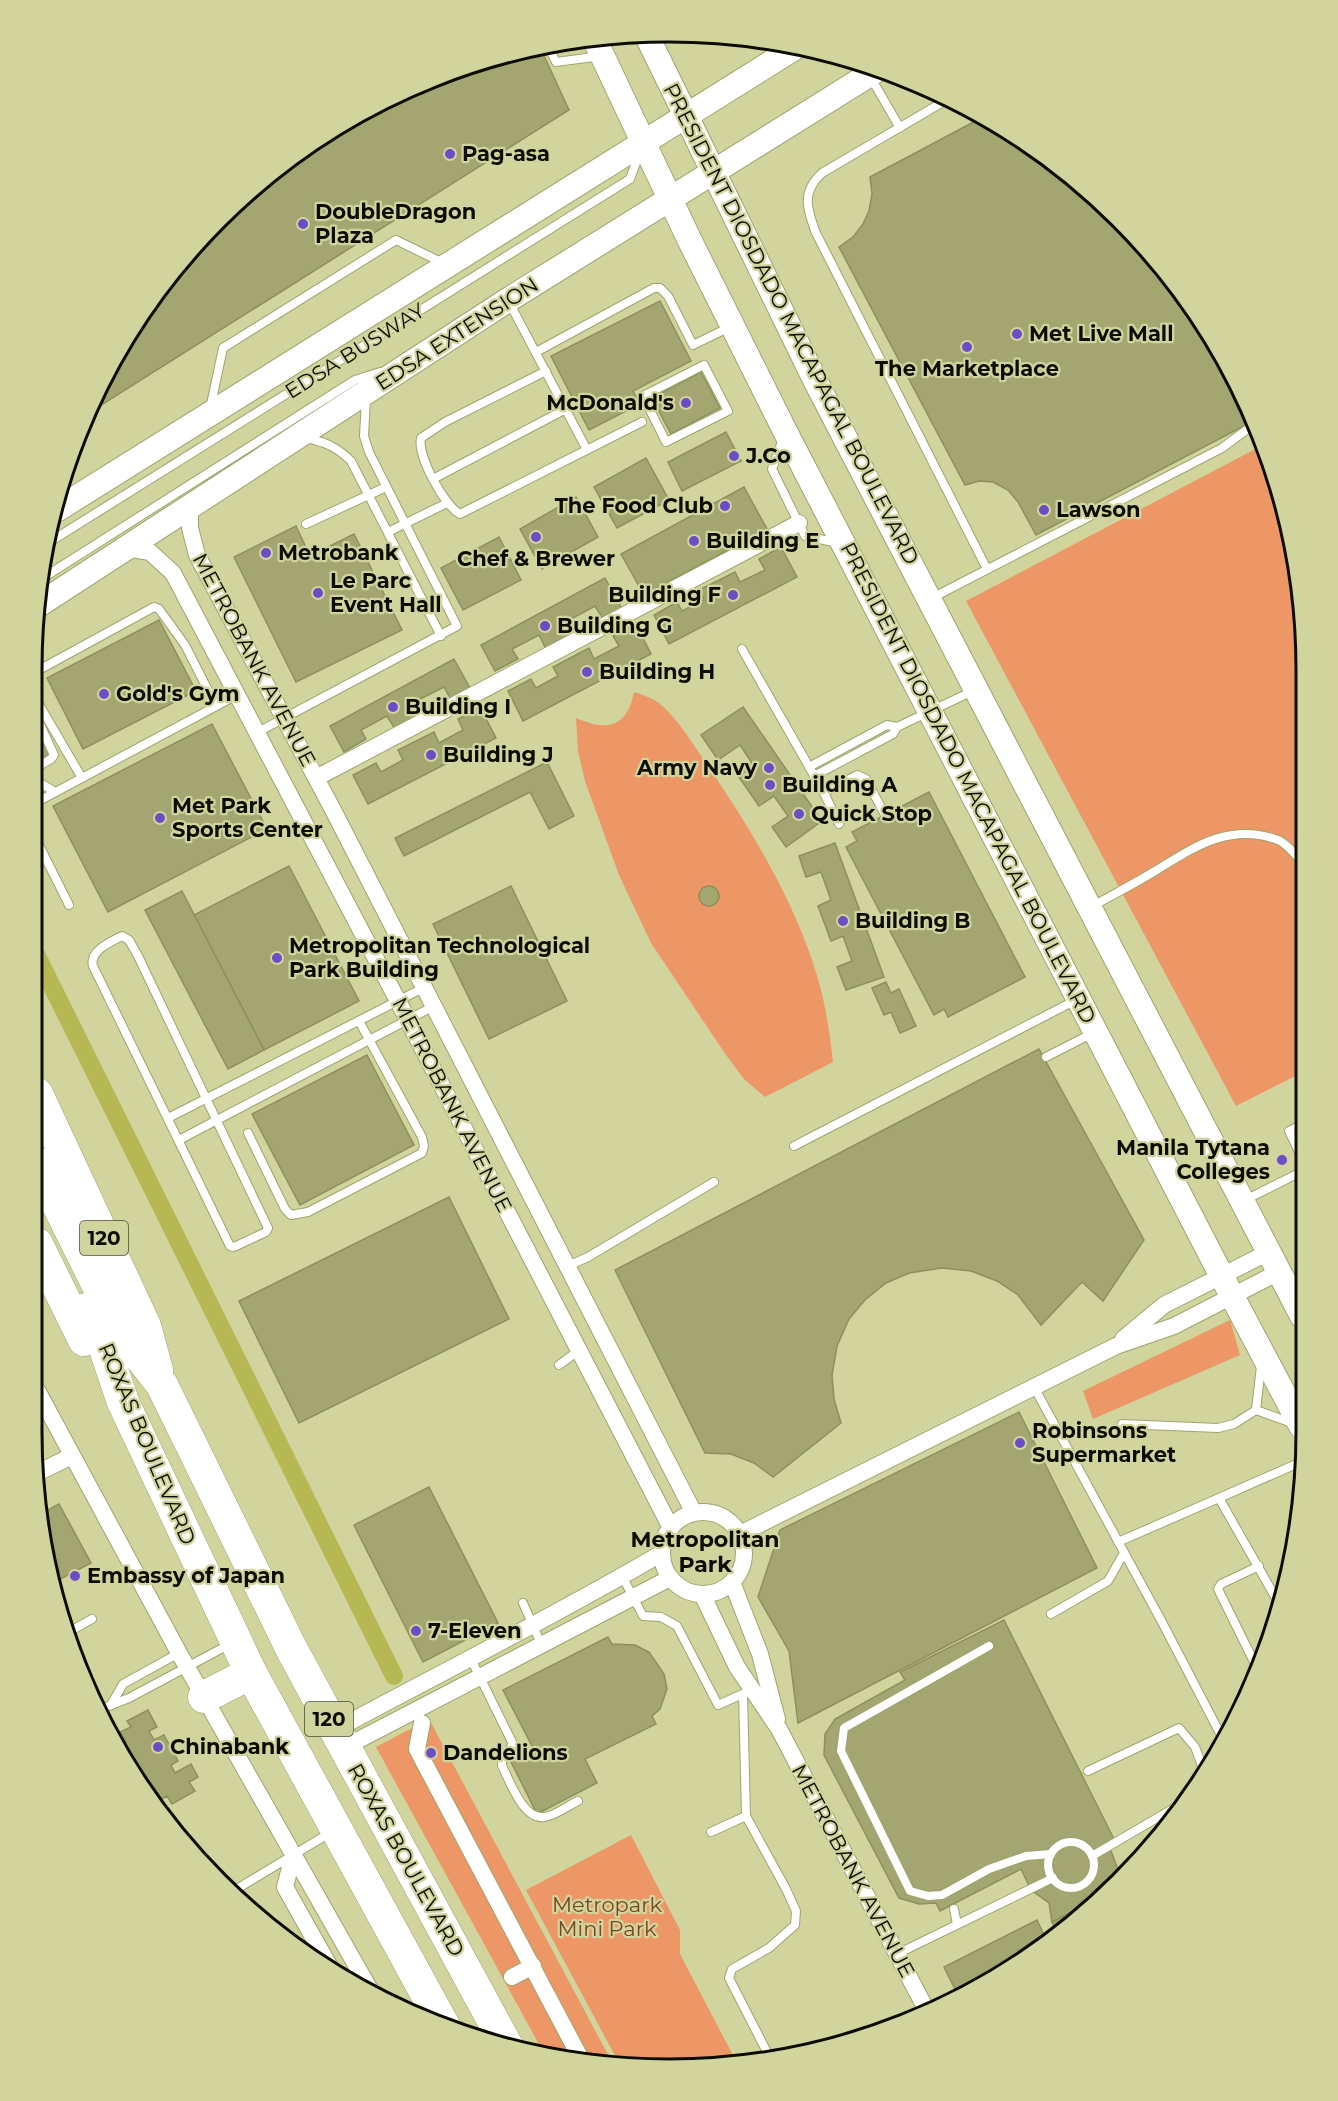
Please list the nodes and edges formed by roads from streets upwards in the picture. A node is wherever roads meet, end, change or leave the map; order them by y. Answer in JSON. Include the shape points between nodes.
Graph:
{"nodes":[{"id":1,"x":651,"y":42,"type":"edge"},
{"id":2,"x":598,"y":47,"type":"edge"},
{"id":3,"x":786,"y":53,"type":"edge"},
{"id":4,"x":869,"y":74,"type":"edge"},
{"id":5,"x":686,"y":116,"type":"junction"},
{"id":6,"x":644,"y":143,"type":"junction"},
{"id":7,"x":713,"y":171,"type":"junction"},
{"id":8,"x":670,"y":198,"type":"junction"},
{"id":9,"x":63,"y":506,"type":"edge"},
{"id":10,"x":190,"y":507,"type":"junction"},
{"id":11,"x":799,"y":523,"type":"road end"},
{"id":12,"x":126,"y":548,"type":"junction"},
{"id":13,"x":46,"y":600,"type":"edge"},
{"id":14,"x":316,"y":778,"type":"junction"},
{"id":15,"x":42,"y":1105,"type":"edge"},
{"id":16,"x":44,"y":1199,"type":"edge"},
{"id":17,"x":42,"y":1254,"type":"edge"},
{"id":18,"x":1283,"y":1275,"type":"junction"},
{"id":19,"x":1227,"y":1286,"type":"junction"},
{"id":20,"x":1296,"y":1303,"type":"edge"},
{"id":21,"x":162,"y":1385,"type":"junction"},
{"id":22,"x":42,"y":1399,"type":"edge"},
{"id":23,"x":123,"y":1402,"type":"junction"},
{"id":24,"x":1296,"y":1417,"type":"edge"},
{"id":25,"x":72,"y":1456,"type":"junction"},
{"id":26,"x":43,"y":1470,"type":"edge"},
{"id":27,"x":694,"y":1513,"type":"junction"},
{"id":28,"x":671,"y":1528,"type":"junction"},
{"id":29,"x":740,"y":1534,"type":"junction"},
{"id":30,"x":662,"y":1553,"type":"junction"},
{"id":31,"x":670,"y":1578,"type":"junction"},
{"id":32,"x":732,"y":1582,"type":"junction"},
{"id":33,"x":702,"y":1594,"type":"junction"},
{"id":34,"x":250,"y":1673,"type":"junction"},
{"id":35,"x":432,"y":1678,"type":"junction"},
{"id":36,"x":441,"y":1696,"type":"junction"},
{"id":37,"x":204,"y":1697,"type":"junction"},
{"id":38,"x":422,"y":1723,"type":"dead end"},
{"id":39,"x":779,"y":1729,"type":"junction"},
{"id":40,"x":340,"y":1738,"type":"junction"},
{"id":41,"x":293,"y":1856,"type":"junction"},
{"id":42,"x":323,"y":1954,"type":"edge"},
{"id":43,"x":533,"y":1966,"type":"junction"},
{"id":44,"x":512,"y":1977,"type":"dead end"},
{"id":45,"x":364,"y":1980,"type":"edge"},
{"id":46,"x":923,"y":2004,"type":"edge"},
{"id":47,"x":438,"y":2014,"type":"edge"},
{"id":48,"x":502,"y":2036,"type":"edge"},
{"id":49,"x":578,"y":2052,"type":"edge"}],
"edges":[{"from":1,"to":5,"type":"main road","name":"PRESIDENT DIOSDADO MACAPAGAL BOULEVARD"},
{"from":2,"to":6,"type":"main road","name":"PRESIDENT DIOSDADO MACAPAGAL BOULEVARD"},
{"from":3,"to":5,"type":"main road"},
{"from":4,"to":7,"type":"main road","name":"EDSA EXTENSION"},
{"from":5,"to":6,"type":"main road"},
{"from":5,"to":7,"type":"main road","name":"PRESIDENT DIOSDADO MACAPAGAL BOULEVARD"},
{"from":6,"to":8,"type":"main road","name":"PRESIDENT DIOSDADO MACAPAGAL BOULEVARD"},
{"from":6,"to":9,"type":"main road"},
{"from":7,"to":8,"type":"main road","name":"EDSA EXTENSION"},
{"from":7,"to":18,"type":"main road","name":"PRESIDENT DIOSDADO MACAPAGAL BOULEVARD","via":[[816,382]]},
{"from":8,"to":10,"type":"main road","name":"EDSA EXTENSION"},
{"from":8,"to":19,"type":"main road","name":"PRESIDENT DIOSDADO MACAPAGAL BOULEVARD","via":[[786,433]]},
{"from":10,"to":12,"type":"main road","name":"EDSA EXTENSION"},
{"from":10,"to":14,"type":"street","name":"METROBANK AVENUE","via":[[196,555]]},
{"from":11,"to":14,"type":"street"},
{"from":12,"to":13,"type":"main road","name":"EDSA EXTENSION"},
{"from":12,"to":28,"type":"street","name":"METROBANK AVENUE","via":[[150,552],[173,573]]},
{"from":14,"to":27,"type":"street","name":"METROBANK AVENUE"},
{"from":15,"to":21,"type":"highway","number":"120","via":[[145,1326]]},
{"from":16,"to":21,"type":"highway","name":"ROXAS BOULEVARD","number":"120","via":[[122,1334]]},
{"from":16,"to":23,"type":"highway","name":"ROXAS BOULEVARD","number":"120"},
{"from":17,"to":23,"type":"highway","number":"120","via":[[89,1349]]},
{"from":18,"to":19,"type":"street"},
{"from":18,"to":20,"type":"main road","name":"PRESIDENT DIOSDADO MACAPAGAL BOULEVARD"},
{"from":19,"to":24,"type":"main road","name":"PRESIDENT DIOSDADO MACAPAGAL BOULEVARD"},
{"from":19,"to":29,"type":"street","via":[[1174,1326],[1116,1346]]},
{"from":21,"to":40,"type":"highway","name":"ROXAS BOULEVARD","number":"120","via":[[292,1650]]},
{"from":22,"to":25,"type":"street"},
{"from":23,"to":34,"type":"highway","name":"ROXAS BOULEVARD","number":"120"},
{"from":25,"to":26,"type":"street"},
{"from":25,"to":37,"type":"street"},
{"from":27,"to":28,"type":"street"},
{"from":27,"to":29,"type":"street","via":[[721,1516]]},
{"from":28,"to":30,"type":"street"},
{"from":29,"to":32,"type":"street","via":[[744,1559]]},
{"from":30,"to":31,"type":"street"},
{"from":30,"to":35,"type":"street"},
{"from":31,"to":33,"type":"street","via":[[690,1592]]},
{"from":31,"to":36,"type":"street"},
{"from":32,"to":33,"type":"street","via":[[713,1593]]},
{"from":32,"to":39,"type":"street","name":"METROBANK AVENUE","via":[[760,1654]]},
{"from":33,"to":39,"type":"street","name":"METROBANK AVENUE","via":[[747,1692]]},
{"from":34,"to":37,"type":"highway"},
{"from":34,"to":47,"type":"highway","name":"ROXAS BOULEVARD","number":"120"},
{"from":35,"to":36,"type":"street"},
{"from":35,"to":40,"type":"street"},
{"from":36,"to":40,"type":"street"},
{"from":37,"to":41,"type":"street"},
{"from":38,"to":43,"type":"street","via":[[417,1749]]},
{"from":39,"to":46,"type":"street","name":"METROBANK AVENUE"},
{"from":40,"to":48,"type":"highway","name":"ROXAS BOULEVARD","number":"120"},
{"from":41,"to":42,"type":"street","via":[[285,1887]]},
{"from":41,"to":45,"type":"street"},
{"from":43,"to":44,"type":"street"},
{"from":43,"to":49,"type":"street"}]}
